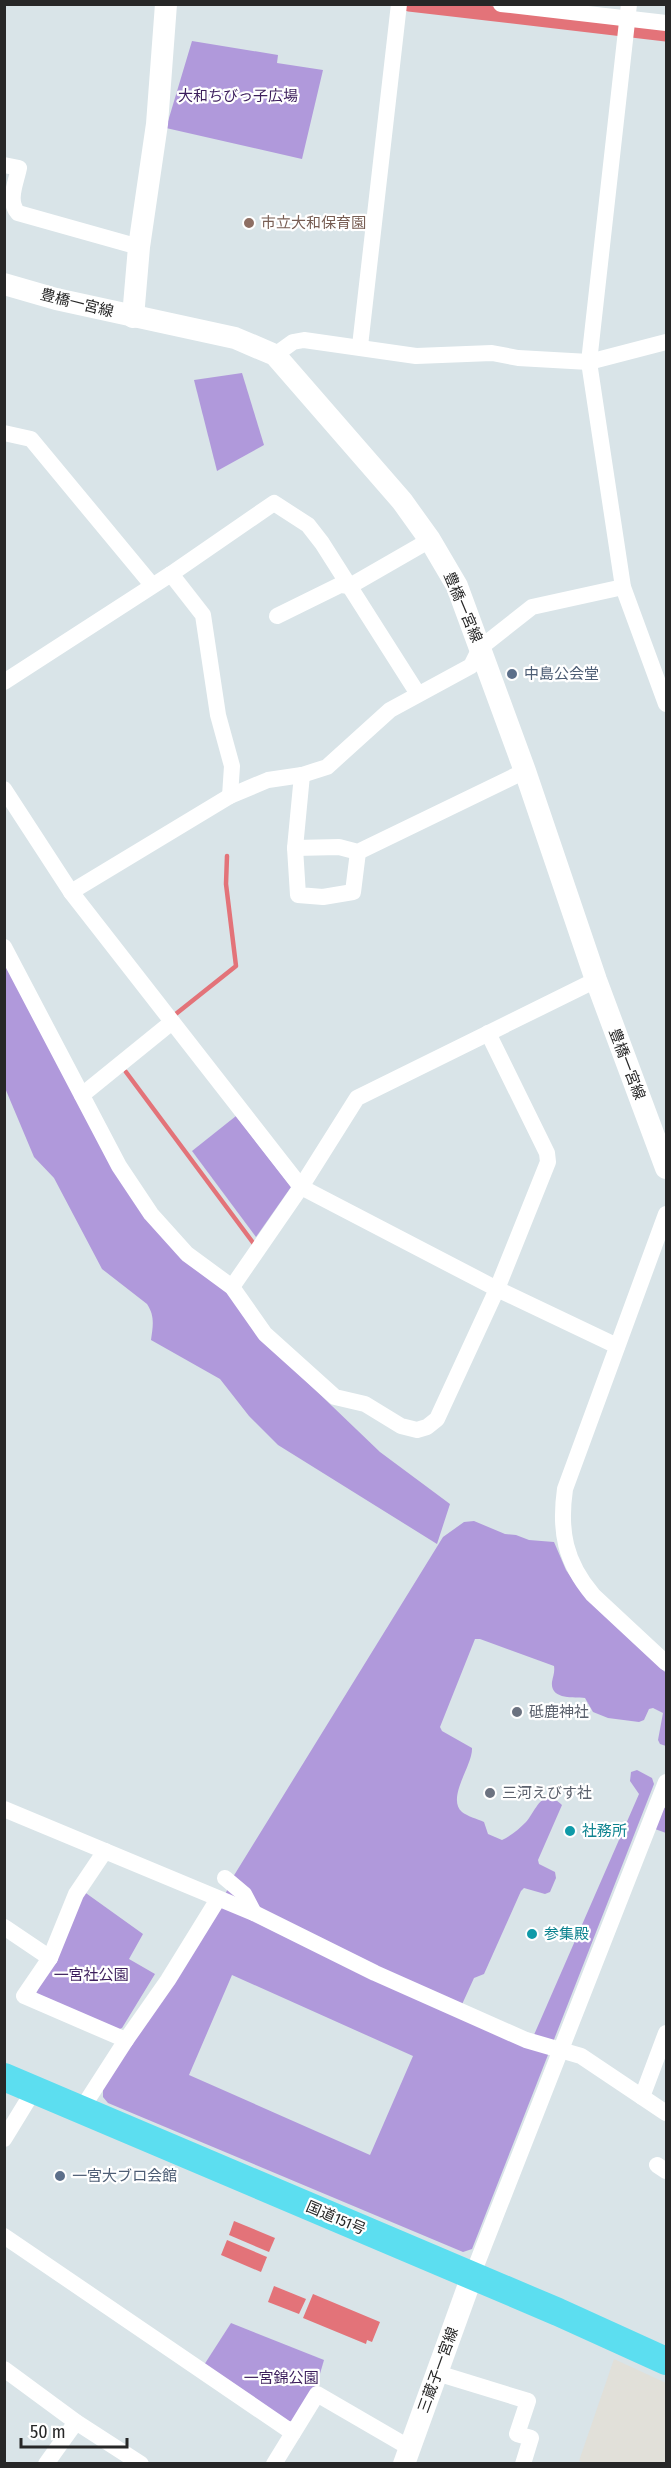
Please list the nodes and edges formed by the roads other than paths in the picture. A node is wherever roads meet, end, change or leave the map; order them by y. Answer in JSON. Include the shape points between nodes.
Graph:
{"nodes":[{"id":1,"x":166,"y":4,"type":"edge"},
{"id":2,"x":399,"y":4,"type":"edge"},
{"id":3,"x":501,"y":4,"type":"edge"},
{"id":4,"x":629,"y":12,"type":"edge"},
{"id":5,"x":666,"y":23,"type":"edge"},
{"id":6,"x":4,"y":165,"type":"edge"},
{"id":7,"x":139,"y":247,"type":"junction"},
{"id":8,"x":4,"y":284,"type":"edge"},
{"id":9,"x":133,"y":317,"type":"junction"},
{"id":10,"x":666,"y":342,"type":"edge"},
{"id":11,"x":360,"y":346,"type":"junction"},
{"id":12,"x":275,"y":355,"type":"junction"},
{"id":13,"x":589,"y":362,"type":"junction"},
{"id":14,"x":4,"y":433,"type":"edge"},
{"id":15,"x":430,"y":540,"type":"junction"},
{"id":16,"x":171,"y":574,"type":"junction"},
{"id":17,"x":152,"y":585,"type":"junction"},
{"id":18,"x":350,"y":586,"type":"junction"},
{"id":19,"x":623,"y":586,"type":"junction"},
{"id":20,"x":277,"y":616,"type":"dead end"},
{"id":21,"x":480,"y":648,"type":"junction"},
{"id":22,"x":4,"y":682,"type":"edge"},
{"id":23,"x":418,"y":694,"type":"junction"},
{"id":24,"x":666,"y":704,"type":"edge"},
{"id":25,"x":525,"y":771,"type":"junction"},
{"id":26,"x":302,"y":775,"type":"junction"},
{"id":27,"x":4,"y":789,"type":"edge"},
{"id":28,"x":230,"y":796,"type":"junction"},
{"id":29,"x":296,"y":848,"type":"junction"},
{"id":30,"x":358,"y":852,"type":"junction"},
{"id":31,"x":71,"y":892,"type":"junction"},
{"id":32,"x":4,"y":947,"type":"edge"},
{"id":33,"x":596,"y":980,"type":"junction"},
{"id":34,"x":172,"y":1022,"type":"junction"},
{"id":35,"x":488,"y":1033,"type":"junction"},
{"id":36,"x":82,"y":1095,"type":"junction"},
{"id":37,"x":666,"y":1168,"type":"edge"},
{"id":38,"x":301,"y":1187,"type":"junction"},
{"id":39,"x":666,"y":1214,"type":"edge"},
{"id":40,"x":232,"y":1287,"type":"junction"},
{"id":41,"x":497,"y":1289,"type":"junction"},
{"id":42,"x":617,"y":1346,"type":"junction"},
{"id":43,"x":666,"y":1663,"type":"edge"},
{"id":44,"x":666,"y":1782,"type":"edge"},
{"id":45,"x":4,"y":1809,"type":"edge"},
{"id":46,"x":105,"y":1851,"type":"junction"},
{"id":47,"x":225,"y":1878,"type":"dead end"},
{"id":48,"x":218,"y":1899,"type":"junction"},
{"id":49,"x":254,"y":1913,"type":"junction"},
{"id":50,"x":4,"y":1928,"type":"edge"},
{"id":51,"x":50,"y":1958,"type":"junction"},
{"id":52,"x":666,"y":2033,"type":"edge"},
{"id":53,"x":126,"y":2040,"type":"junction"},
{"id":54,"x":561,"y":2051,"type":"junction"},
{"id":55,"x":4,"y":2077,"type":"edge"},
{"id":56,"x":34,"y":2090,"type":"junction"},
{"id":57,"x":642,"y":2097,"type":"junction"},
{"id":58,"x":81,"y":2110,"type":"junction"},
{"id":59,"x":666,"y":2113,"type":"edge"},
{"id":60,"x":4,"y":2139,"type":"edge"},
{"id":61,"x":4,"y":2236,"type":"edge"},
{"id":62,"x":472,"y":2276,"type":"junction"},
{"id":63,"x":666,"y":2361,"type":"edge"},
{"id":64,"x":4,"y":2369,"type":"edge"},
{"id":65,"x":437,"y":2373,"type":"junction"},
{"id":66,"x":76,"y":2422,"type":"junction"},
{"id":67,"x":293,"y":2433,"type":"junction"},
{"id":68,"x":407,"y":2456,"type":"edge"},
{"id":69,"x":46,"y":2463,"type":"edge"},
{"id":70,"x":141,"y":2463,"type":"edge"},
{"id":71,"x":274,"y":2463,"type":"edge"},
{"id":72,"x":523,"y":2463,"type":"edge"}],
"edges":[{"from":1,"to":7,"type":"main road","via":[[157,124]]},
{"from":2,"to":11,"type":"street"},
{"from":3,"to":4,"type":"street"},
{"from":4,"to":5,"type":"street"},
{"from":4,"to":13,"type":"street"},
{"from":6,"to":7,"type":"street","via":[[20,168],[12,201],[18,213]]},
{"from":7,"to":9,"type":"main road"},
{"from":8,"to":9,"type":"main road","name":"豊橋一宮線"},
{"from":9,"to":12,"type":"main road","name":"豊橋一宮線","via":[[235,338]]},
{"from":10,"to":13,"type":"street"},
{"from":11,"to":12,"type":"street","via":[[304,340],[293,342]]},
{"from":11,"to":13,"type":"street","via":[[416,356],[492,353]]},
{"from":12,"to":15,"type":"main road","name":"豊橋一宮線","via":[[402,501]]},
{"from":13,"to":19,"type":"street"},
{"from":14,"to":17,"type":"street","via":[[31,439]]},
{"from":15,"to":18,"type":"street"},
{"from":15,"to":21,"type":"main road","name":"豊橋一宮線","via":[[457,586]]},
{"from":16,"to":17,"type":"street"},
{"from":16,"to":18,"type":"street","via":[[274,503],[308,525]]},
{"from":16,"to":28,"type":"street","via":[[203,615],[218,715],[232,766]]},
{"from":17,"to":22,"type":"street"},
{"from":18,"to":20,"type":"street","via":[[340,585]]},
{"from":18,"to":23,"type":"street"},
{"from":19,"to":21,"type":"street","via":[[532,607]]},
{"from":19,"to":24,"type":"street"},
{"from":21,"to":23,"type":"street","via":[[471,666]]},
{"from":21,"to":25,"type":"main road","name":"豊橋一宮線"},
{"from":23,"to":26,"type":"street","via":[[375,721],[327,767]]},
{"from":25,"to":30,"type":"street"},
{"from":25,"to":33,"type":"main road","name":"豊橋一宮線"},
{"from":26,"to":28,"type":"street","via":[[268,780]]},
{"from":26,"to":29,"type":"street"},
{"from":27,"to":31,"type":"street"},
{"from":28,"to":31,"type":"street"},
{"from":29,"to":30,"type":"street","via":[[339,847]]},
{"from":29,"to":30,"type":"street","via":[[298,895],[323,897],[353,892]]},
{"from":31,"to":34,"type":"street"},
{"from":32,"to":36,"type":"street"},
{"from":33,"to":35,"type":"street"},
{"from":33,"to":37,"type":"main road","name":"豊橋一宮線"},
{"from":34,"to":36,"type":"street"},
{"from":34,"to":38,"type":"street"},
{"from":35,"to":38,"type":"street","via":[[357,1098]]},
{"from":35,"to":41,"type":"street","via":[[548,1162]]},
{"from":36,"to":40,"type":"street","via":[[119,1166],[151,1214],[187,1254]]},
{"from":38,"to":40,"type":"street"},
{"from":38,"to":41,"type":"street"},
{"from":39,"to":42,"type":"street"},
{"from":40,"to":41,"type":"street","via":[[265,1334],[335,1397],[365,1404],[401,1426],[417,1430],[437,1419]]},
{"from":41,"to":42,"type":"street"},
{"from":42,"to":43,"type":"street","via":[[565,1489],[563,1535],[583,1583]]},
{"from":44,"to":54,"type":"street"},
{"from":45,"to":46,"type":"street"},
{"from":46,"to":48,"type":"street"},
{"from":46,"to":51,"type":"street","via":[[76,1893]]},
{"from":47,"to":49,"type":"street","via":[[244,1894]]},
{"from":48,"to":49,"type":"street"},
{"from":48,"to":53,"type":"street"},
{"from":49,"to":54,"type":"street","via":[[375,1973],[526,2040]]},
{"from":50,"to":51,"type":"street"},
{"from":51,"to":53,"type":"street","via":[[24,1996]]},
{"from":52,"to":57,"type":"street"},
{"from":53,"to":58,"type":"street"},
{"from":54,"to":57,"type":"street","via":[[581,2056]]},
{"from":54,"to":62,"type":"street"},
{"from":55,"to":56,"type":"highway","name":"国道151号"},
{"from":56,"to":58,"type":"highway","name":"国道151号"},
{"from":56,"to":60,"type":"street"},
{"from":57,"to":59,"type":"street"},
{"from":58,"to":62,"type":"highway","name":"国道151号"},
{"from":61,"to":67,"type":"street"},
{"from":62,"to":63,"type":"highway","name":"国道151号"},
{"from":62,"to":65,"type":"main road","name":"三蔵子一宮線"},
{"from":64,"to":66,"type":"street"},
{"from":65,"to":68,"type":"main road","name":"三蔵子一宮線"},
{"from":65,"to":72,"type":"street","via":[[528,2401],[517,2434],[531,2438]]},
{"from":66,"to":69,"type":"street"},
{"from":66,"to":70,"type":"street"},
{"from":67,"to":68,"type":"street","via":[[317,2394]]},
{"from":67,"to":71,"type":"street"}]}
